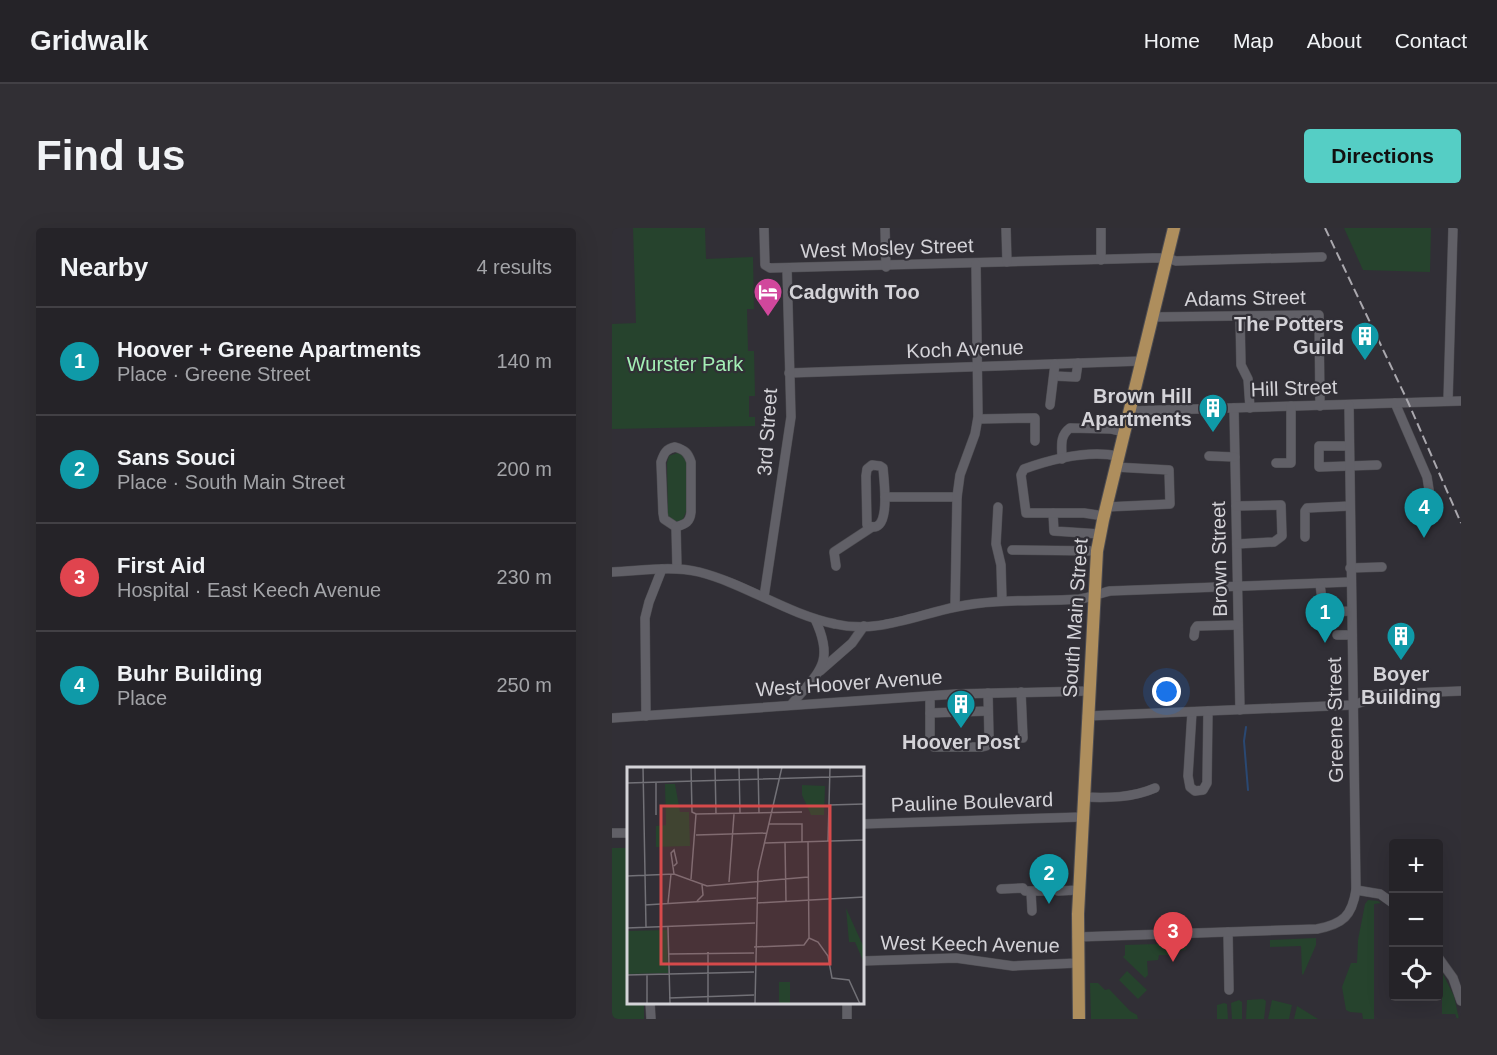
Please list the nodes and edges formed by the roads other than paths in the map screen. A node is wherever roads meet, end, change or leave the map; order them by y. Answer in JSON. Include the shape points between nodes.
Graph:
{"nodes":[{"id":1,"x":764,"y":228,"type":"edge"},
{"id":2,"x":885,"y":228,"type":"edge"},
{"id":3,"x":1006,"y":228,"type":"edge"},
{"id":4,"x":1101,"y":228,"type":"edge"},
{"id":5,"x":1174,"y":228,"type":"edge"},
{"id":6,"x":1454,"y":228,"type":"edge"},
{"id":7,"x":1322,"y":257,"type":"dead end"},
{"id":8,"x":1167,"y":258,"type":"junction"},
{"id":9,"x":1101,"y":260,"type":"junction"},
{"id":10,"x":1007,"y":262,"type":"junction"},
{"id":11,"x":976,"y":264,"type":"junction"},
{"id":12,"x":886,"y":267,"type":"junction"},
{"id":13,"x":787,"y":269,"type":"junction"},
{"id":14,"x":1240,"y":316,"type":"junction"},
{"id":15,"x":1152,"y":317,"type":"junction"},
{"id":16,"x":1142,"y":361,"type":"junction"},
{"id":17,"x":1078,"y":363,"type":"junction"},
{"id":18,"x":1055,"y":364,"type":"junction"},
{"id":19,"x":977,"y":367,"type":"junction"},
{"id":20,"x":789,"y":373,"type":"junction"},
{"id":21,"x":1054,"y":376,"type":"junction"},
{"id":22,"x":1448,"y":401,"type":"junction"},
{"id":23,"x":1461,"y":401,"type":"edge"},
{"id":24,"x":1395,"y":403,"type":"junction"},
{"id":25,"x":1050,"y":405,"type":"dead end"},
{"id":26,"x":1348,"y":405,"type":"junction"},
{"id":27,"x":1291,"y":406,"type":"junction"},
{"id":28,"x":1320,"y":406,"type":"junction"},
{"id":29,"x":1234,"y":408,"type":"junction"},
{"id":30,"x":1250,"y":408,"type":"junction"},
{"id":31,"x":1129,"y":411,"type":"junction"},
{"id":32,"x":978,"y":419,"type":"junction"},
{"id":33,"x":1124,"y":432,"type":"junction"},
{"id":34,"x":1035,"y":441,"type":"dead end"},
{"id":35,"x":1348,"y":446,"type":"junction"},
{"id":36,"x":1209,"y":456,"type":"dead end"},
{"id":37,"x":1235,"y":457,"type":"junction"},
{"id":38,"x":1062,"y":459,"type":"junction"},
{"id":39,"x":1117,"y":461,"type":"junction"},
{"id":40,"x":1276,"y":463,"type":"dead end"},
{"id":41,"x":1377,"y":465,"type":"dead end"},
{"id":42,"x":1349,"y":466,"type":"junction"},
{"id":43,"x":1430,"y":496,"type":"dead end"},
{"id":44,"x":885,"y":497,"type":"junction"},
{"id":45,"x":957,"y":497,"type":"junction"},
{"id":46,"x":1236,"y":506,"type":"junction"},
{"id":47,"x":1350,"y":506,"type":"junction"},
{"id":48,"x":998,"y":507,"type":"dead end"},
{"id":49,"x":1105,"y":511,"type":"junction"},
{"id":50,"x":1053,"y":513,"type":"junction"},
{"id":51,"x":676,"y":527,"type":"junction"},
{"id":52,"x":872,"y":527,"type":"junction"},
{"id":53,"x":1100,"y":534,"type":"junction"},
{"id":54,"x":1305,"y":537,"type":"dead end"},
{"id":55,"x":1237,"y":544,"type":"junction"},
{"id":56,"x":1012,"y":550,"type":"dead end"},
{"id":57,"x":1097,"y":551,"type":"junction"},
{"id":58,"x":836,"y":566,"type":"dead end"},
{"id":59,"x":1382,"y":567,"type":"dead end"},
{"id":60,"x":677,"y":568,"type":"junction"},
{"id":61,"x":1350,"y":568,"type":"junction"},
{"id":62,"x":662,"y":569,"type":"junction"},
{"id":63,"x":612,"y":572,"type":"edge"},
{"id":64,"x":1350,"y":582,"type":"junction"},
{"id":65,"x":1320,"y":584,"type":"junction"},
{"id":66,"x":1238,"y":586,"type":"junction"},
{"id":67,"x":1093,"y":595,"type":"junction"},
{"id":68,"x":764,"y":597,"type":"junction"},
{"id":69,"x":1002,"y":601,"type":"junction"},
{"id":70,"x":955,"y":607,"type":"junction"},
{"id":71,"x":1351,"y":611,"type":"junction"},
{"id":72,"x":815,"y":619,"type":"junction"},
{"id":73,"x":1238,"y":625,"type":"junction"},
{"id":74,"x":864,"y":626,"type":"junction"},
{"id":75,"x":1337,"y":635,"type":"dead end"},
{"id":76,"x":1352,"y":635,"type":"junction"},
{"id":77,"x":1194,"y":636,"type":"dead end"},
{"id":78,"x":820,"y":671,"type":"junction"},
{"id":79,"x":1461,"y":690,"type":"edge"},
{"id":80,"x":1089,"y":691,"type":"junction"},
{"id":81,"x":1021,"y":692,"type":"junction"},
{"id":82,"x":988,"y":693,"type":"junction"},
{"id":83,"x":930,"y":696,"type":"junction"},
{"id":84,"x":791,"y":705,"type":"junction"},
{"id":85,"x":1353,"y":705,"type":"junction"},
{"id":86,"x":1240,"y":710,"type":"junction"},
{"id":87,"x":988,"y":711,"type":"junction"},
{"id":88,"x":1208,"y":711,"type":"junction"},
{"id":89,"x":930,"y":712,"type":"junction"},
{"id":90,"x":1191,"y":712,"type":"junction"},
{"id":91,"x":646,"y":716,"type":"junction"},
{"id":92,"x":1088,"y":716,"type":"junction"},
{"id":93,"x":612,"y":718,"type":"edge"},
{"id":94,"x":1023,"y":738,"type":"dead end"},
{"id":95,"x":1155,"y":788,"type":"dead end"},
{"id":96,"x":1083,"y":797,"type":"junction"},
{"id":97,"x":1082,"y":817,"type":"junction"},
{"id":98,"x":864,"y":824,"type":"edge"},
{"id":99,"x":627,"y":832,"type":"edge"},
{"id":100,"x":612,"y":833,"type":"edge"},
{"id":101,"x":1000,"y":889,"type":"dead end"},
{"id":102,"x":1079,"y":890,"type":"junction"},
{"id":103,"x":1356,"y":890,"type":"junction"},
{"id":104,"x":1044,"y":891,"type":"dead end"},
{"id":105,"x":1058,"y":891,"type":"dead end"},
{"id":106,"x":1031,"y":892,"type":"junction"},
{"id":107,"x":1389,"y":900,"type":"edge"},
{"id":108,"x":1032,"y":911,"type":"dead end"},
{"id":109,"x":1228,"y":932,"type":"junction"},
{"id":110,"x":1077,"y":937,"type":"junction"},
{"id":111,"x":864,"y":961,"type":"edge"},
{"id":112,"x":1078,"y":963,"type":"junction"},
{"id":113,"x":1443,"y":964,"type":"edge"},
{"id":114,"x":1229,"y":990,"type":"dead end"},
{"id":115,"x":1461,"y":1001,"type":"edge"},
{"id":116,"x":650,"y":1004,"type":"edge"},
{"id":117,"x":651,"y":1019,"type":"edge"},
{"id":118,"x":1079,"y":1019,"type":"edge"}],
"edges":[{"from":1,"to":13,"type":"street","via":[[765,265]]},
{"from":2,"to":12,"type":"street"},
{"from":3,"to":10,"type":"street"},
{"from":4,"to":9,"type":"street"},
{"from":5,"to":8,"type":"main road","name":"South Main Street"},
{"from":6,"to":22,"type":"street"},
{"from":7,"to":8,"type":"street","name":"West Mosley Street","via":[[1176,261]]},
{"from":8,"to":9,"type":"street","name":"West Mosley Street"},
{"from":8,"to":15,"type":"main road","name":"South Main Street"},
{"from":9,"to":10,"type":"street","name":"West Mosley Street"},
{"from":10,"to":11,"type":"street","name":"West Mosley Street"},
{"from":11,"to":12,"type":"street","name":"West Mosley Street"},
{"from":11,"to":19,"type":"street"},
{"from":12,"to":13,"type":"street","name":"West Mosley Street"},
{"from":13,"to":20,"type":"street","name":"3rd Street"},
{"from":14,"to":15,"type":"street","name":"Adams Street"},
{"from":14,"to":28,"type":"street","name":"Adams Street","via":[[1319,315]]},
{"from":14,"to":30,"type":"street","via":[[1241,365],[1248,379]]},
{"from":15,"to":16,"type":"main road","name":"South Main Street"},
{"from":16,"to":17,"type":"street","name":"Koch Avenue"},
{"from":16,"to":31,"type":"main road","name":"South Main Street"},
{"from":17,"to":18,"type":"street","name":"Koch Avenue"},
{"from":17,"to":21,"type":"street","via":[[1076,377]]},
{"from":18,"to":19,"type":"street","name":"Koch Avenue"},
{"from":18,"to":21,"type":"street"},
{"from":19,"to":20,"type":"street","name":"Koch Avenue"},
{"from":19,"to":32,"type":"street"},
{"from":20,"to":68,"type":"street","name":"3rd Street","via":[[789,433]]},
{"from":21,"to":25,"type":"street"},
{"from":22,"to":23,"type":"street","name":"Hill Street"},
{"from":22,"to":24,"type":"street","name":"Hill Street"},
{"from":24,"to":26,"type":"street","name":"Hill Street"},
{"from":24,"to":43,"type":"street","via":[[1427,477]]},
{"from":26,"to":28,"type":"street","name":"Hill Street"},
{"from":26,"to":35,"type":"street","name":"Greene Street"},
{"from":27,"to":28,"type":"street","name":"Hill Street"},
{"from":27,"to":30,"type":"street","name":"Hill Street"},
{"from":27,"to":40,"type":"street","via":[[1292,463]]},
{"from":29,"to":30,"type":"street","name":"Hill Street"},
{"from":29,"to":31,"type":"street","name":"Hill Street"},
{"from":29,"to":37,"type":"street","name":"Brown Street"},
{"from":31,"to":33,"type":"main road","name":"South Main Street"},
{"from":32,"to":34,"type":"street","via":[[1035,418]]},
{"from":32,"to":45,"type":"street"},
{"from":33,"to":38,"type":"street","via":[[1070,428],[1062,437]]},
{"from":33,"to":39,"type":"main road","name":"South Main Street"},
{"from":35,"to":42,"type":"street","name":"Greene Street"},
{"from":35,"to":42,"type":"street","via":[[1319,446],[1319,467]]},
{"from":36,"to":37,"type":"street"},
{"from":37,"to":46,"type":"street","name":"Brown Street"},
{"from":38,"to":39,"type":"street","via":[[1107,454]]},
{"from":38,"to":50,"type":"street","via":[[1024,469],[1021,475],[1026,513]]},
{"from":39,"to":49,"type":"main road","name":"South Main Street"},
{"from":39,"to":49,"type":"street","via":[[1169,470],[1170,504]]},
{"from":41,"to":42,"type":"street"},
{"from":42,"to":47,"type":"street","name":"Greene Street"},
{"from":44,"to":45,"type":"street"},
{"from":44,"to":52,"type":"street","via":[[882,524]]},
{"from":44,"to":52,"type":"street","via":[[884,468],[872,465],[866,476],[866,517],[867,525]]},
{"from":45,"to":70,"type":"street"},
{"from":46,"to":55,"type":"street","name":"Brown Street"},
{"from":46,"to":55,"type":"street","via":[[1281,505],[1282,537],[1274,542]]},
{"from":47,"to":54,"type":"street","via":[[1307,508]]},
{"from":47,"to":61,"type":"street","name":"Greene Street"},
{"from":48,"to":69,"type":"street","via":[[996,544]]},
{"from":49,"to":50,"type":"street"},
{"from":49,"to":53,"type":"main road","name":"South Main Street"},
{"from":50,"to":53,"type":"street","via":[[1054,531]]},
{"from":51,"to":51,"type":"street","via":[[690,519],[691,462],[684,450],[675,447],[664,454],[661,462],[664,519]]},
{"from":51,"to":60,"type":"street"},
{"from":52,"to":58,"type":"street","via":[[834,552]]},
{"from":53,"to":57,"type":"main road","name":"South Main Street"},
{"from":55,"to":66,"type":"street","name":"Brown Street"},
{"from":56,"to":57,"type":"street"},
{"from":57,"to":67,"type":"main road","name":"South Main Street"},
{"from":59,"to":61,"type":"street"},
{"from":60,"to":62,"type":"street"},
{"from":60,"to":68,"type":"street"},
{"from":61,"to":64,"type":"street","name":"Greene Street"},
{"from":62,"to":63,"type":"street"},
{"from":62,"to":91,"type":"street","via":[[645,618]]},
{"from":64,"to":65,"type":"street"},
{"from":64,"to":71,"type":"street","name":"Greene Street"},
{"from":65,"to":66,"type":"street"},
{"from":65,"to":71,"type":"street","via":[[1323,608],[1332,612]]},
{"from":66,"to":67,"type":"street"},
{"from":66,"to":73,"type":"street","name":"Brown Street"},
{"from":67,"to":69,"type":"street"},
{"from":67,"to":80,"type":"main road","name":"South Main Street"},
{"from":68,"to":72,"type":"street"},
{"from":69,"to":70,"type":"street"},
{"from":70,"to":74,"type":"street","via":[[894,623]]},
{"from":71,"to":76,"type":"street","name":"Greene Street"},
{"from":72,"to":74,"type":"street"},
{"from":72,"to":78,"type":"street","via":[[825,643]]},
{"from":73,"to":77,"type":"street","via":[[1197,626]]},
{"from":73,"to":86,"type":"street","name":"Brown Street"},
{"from":74,"to":78,"type":"street","via":[[840,655]]},
{"from":75,"to":76,"type":"street"},
{"from":76,"to":85,"type":"street","name":"Greene Street"},
{"from":78,"to":84,"type":"street"},
{"from":79,"to":85,"type":"street","via":[[1386,694]]},
{"from":80,"to":81,"type":"street","name":"West Hoover Avenue"},
{"from":80,"to":92,"type":"main road","name":"South Main Street"},
{"from":81,"to":82,"type":"street","name":"West Hoover Avenue"},
{"from":81,"to":94,"type":"street"},
{"from":82,"to":83,"type":"street","name":"West Hoover Avenue"},
{"from":82,"to":87,"type":"street"},
{"from":83,"to":84,"type":"street","name":"West Hoover Avenue"},
{"from":83,"to":89,"type":"street"},
{"from":84,"to":91,"type":"street","name":"West Hoover Avenue"},
{"from":85,"to":86,"type":"street"},
{"from":85,"to":103,"type":"street","name":"Greene Street"},
{"from":86,"to":88,"type":"street"},
{"from":87,"to":89,"type":"street"},
{"from":87,"to":89,"type":"street","via":[[988,742],[982,747],[934,747],[930,740]]},
{"from":88,"to":90,"type":"street"},
{"from":88,"to":90,"type":"street","via":[[1207,783],[1203,790],[1195,791],[1188,776]]},
{"from":90,"to":92,"type":"street"},
{"from":91,"to":93,"type":"street","name":"West Hoover Avenue"},
{"from":92,"to":96,"type":"main road","name":"South Main Street"},
{"from":95,"to":96,"type":"street","via":[[1140,794]]},
{"from":96,"to":97,"type":"main road","name":"South Main Street"},
{"from":97,"to":98,"type":"street","name":"Pauline Boulevard"},
{"from":97,"to":102,"type":"main road","name":"South Main Street"},
{"from":99,"to":100,"type":"street"},
{"from":101,"to":106,"type":"street","via":[[1023,888]]},
{"from":102,"to":105,"type":"street"},
{"from":102,"to":110,"type":"main road","name":"South Main Street"},
{"from":103,"to":107,"type":"street","via":[[1380,894]]},
{"from":103,"to":109,"type":"street","via":[[1348,915],[1328,927]]},
{"from":104,"to":106,"type":"street"},
{"from":106,"to":108,"type":"street"},
{"from":109,"to":110,"type":"street"},
{"from":109,"to":114,"type":"street"},
{"from":110,"to":112,"type":"main road","name":"South Main Street"},
{"from":111,"to":112,"type":"street","name":"West Keech Avenue","via":[[956,958],[1012,966]]},
{"from":112,"to":118,"type":"main road","name":"South Main Street"},
{"from":113,"to":115,"type":"street"},
{"from":116,"to":117,"type":"street"}]}
